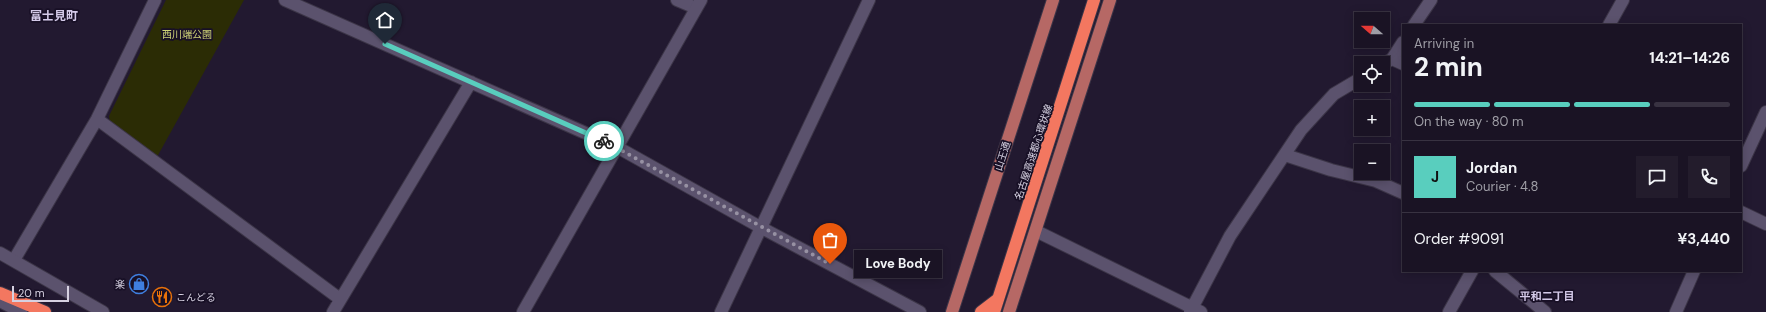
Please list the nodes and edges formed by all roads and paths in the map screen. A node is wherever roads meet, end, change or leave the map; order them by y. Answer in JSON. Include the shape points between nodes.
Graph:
{"nodes":[{"id":1,"x":155,"y":0,"type":"edge"},
{"id":2,"x":285,"y":0,"type":"edge"},
{"id":3,"x":677,"y":0,"type":"edge"},
{"id":4,"x":869,"y":0,"type":"edge"},
{"id":5,"x":1053,"y":0,"type":"edge"},
{"id":6,"x":1094,"y":0,"type":"edge"},
{"id":7,"x":1110,"y":0,"type":"edge"},
{"id":8,"x":1431,"y":0,"type":"edge"},
{"id":9,"x":1623,"y":0,"type":"edge"},
{"id":10,"x":698,"y":4,"type":"edge"},
{"id":11,"x":1415,"y":24,"type":"edge"},
{"id":12,"x":1610,"y":24,"type":"edge"},
{"id":13,"x":1402,"y":43,"type":"edge"},
{"id":14,"x":1390,"y":58,"type":"edge"},
{"id":15,"x":1390,"y":62,"type":"edge"},
{"id":16,"x":1402,"y":64,"type":"edge"},
{"id":17,"x":471,"y":82,"type":"junction"},
{"id":18,"x":1354,"y":82,"type":"edge"},
{"id":19,"x":1766,"y":112,"type":"edge"},
{"id":20,"x":98,"y":119,"type":"junction"},
{"id":21,"x":617,"y":147,"type":"junction"},
{"id":22,"x":1285,"y":155,"type":"junction"},
{"id":23,"x":1742,"y":164,"type":"edge"},
{"id":24,"x":1402,"y":193,"type":"edge"},
{"id":25,"x":1742,"y":212,"type":"edge"},
{"id":26,"x":1766,"y":224,"type":"edge"},
{"id":27,"x":760,"y":227,"type":"junction"},
{"id":28,"x":1036,"y":231,"type":"junction"},
{"id":29,"x":0,"y":253,"type":"edge"},
{"id":30,"x":14,"y":260,"type":"junction"},
{"id":31,"x":1471,"y":272,"type":"edge"},
{"id":32,"x":1496,"y":272,"type":"edge"},
{"id":33,"x":1694,"y":272,"type":"edge"},
{"id":34,"x":2,"y":296,"type":"edge"},
{"id":35,"x":340,"y":299,"type":"junction"},
{"id":36,"x":998,"y":299,"type":"junction"},
{"id":37,"x":1194,"y":311,"type":"edge"},
{"id":38,"x":21,"y":312,"type":"edge"},
{"id":39,"x":45,"y":312,"type":"edge"},
{"id":40,"x":103,"y":312,"type":"edge"},
{"id":41,"x":333,"y":312,"type":"edge"},
{"id":42,"x":523,"y":312,"type":"edge"},
{"id":43,"x":720,"y":312,"type":"edge"},
{"id":44,"x":920,"y":312,"type":"edge"},
{"id":45,"x":952,"y":312,"type":"edge"},
{"id":46,"x":981,"y":312,"type":"edge"},
{"id":47,"x":994,"y":312,"type":"edge"},
{"id":48,"x":1009,"y":312,"type":"edge"},
{"id":49,"x":1449,"y":312,"type":"edge"},
{"id":50,"x":1545,"y":312,"type":"edge"},
{"id":51,"x":1676,"y":312,"type":"edge"}],
"edges":[{"from":1,"to":20,"type":"street"},
{"from":2,"to":17,"type":"street"},
{"from":3,"to":10,"type":"street"},
{"from":4,"to":27,"type":"street"},
{"from":5,"to":45,"type":"main road","name":"山王通"},
{"from":6,"to":36,"type":"highway","name":"名古屋高速都心環状線"},
{"from":7,"to":28,"type":"main road"},
{"from":8,"to":11,"type":"street"},
{"from":9,"to":12,"type":"street"},
{"from":10,"to":21,"type":"street"},
{"from":13,"to":14,"type":"street"},
{"from":15,"to":16,"type":"street"},
{"from":17,"to":21,"type":"street"},
{"from":17,"to":35,"type":"street"},
{"from":18,"to":22,"type":"street","via":[[1334,94],[1302,130]]},
{"from":19,"to":23,"type":"street"},
{"from":20,"to":30,"type":"street"},
{"from":20,"to":35,"type":"street"},
{"from":21,"to":27,"type":"street"},
{"from":21,"to":42,"type":"street"},
{"from":22,"to":24,"type":"street","via":[[1376,181]]},
{"from":22,"to":37,"type":"street","via":[[1230,236]]},
{"from":25,"to":26,"type":"street"},
{"from":27,"to":43,"type":"street"},
{"from":27,"to":44,"type":"street"},
{"from":28,"to":37,"type":"street"},
{"from":28,"to":48,"type":"main road"},
{"from":29,"to":30,"type":"street"},
{"from":30,"to":40,"type":"street"},
{"from":31,"to":49,"type":"street"},
{"from":32,"to":50,"type":"street"},
{"from":33,"to":51,"type":"street"},
{"from":34,"to":38,"type":"street"},
{"from":34,"to":39,"type":"highway"},
{"from":35,"to":41,"type":"street"},
{"from":36,"to":46,"type":"highway"},
{"from":36,"to":47,"type":"highway","name":"名古屋高速都心環状線"}]}
